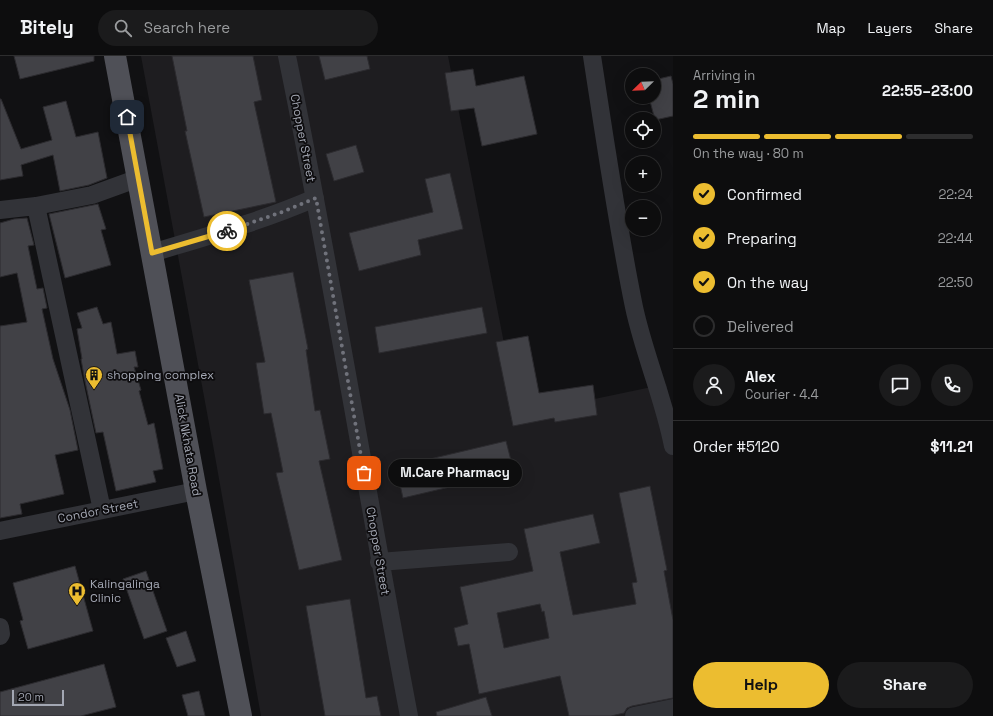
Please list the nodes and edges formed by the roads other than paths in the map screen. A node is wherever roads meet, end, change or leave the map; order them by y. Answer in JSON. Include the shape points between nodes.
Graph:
{"nodes":[{"id":1,"x":115,"y":56,"type":"edge"},
{"id":2,"x":287,"y":56,"type":"edge"},
{"id":3,"x":592,"y":56,"type":"edge"},
{"id":4,"x":138,"y":178,"type":"junction"},
{"id":5,"x":316,"y":198,"type":"junction"},
{"id":6,"x":36,"y":206,"type":"junction"},
{"id":7,"x":0,"y":210,"type":"edge"},
{"id":8,"x":152,"y":253,"type":"junction"},
{"id":9,"x":673,"y":446,"type":"edge"},
{"id":10,"x":196,"y":491,"type":"junction"},
{"id":11,"x":102,"y":510,"type":"junction"},
{"id":12,"x":0,"y":530,"type":"edge"},
{"id":13,"x":509,"y":552,"type":"dead end"},
{"id":14,"x":380,"y":562,"type":"junction"},
{"id":15,"x":0,"y":627,"type":"edge"},
{"id":16,"x":0,"y":636,"type":"edge"},
{"id":17,"x":673,"y":708,"type":"edge"},
{"id":18,"x":241,"y":716,"type":"edge"},
{"id":19,"x":409,"y":716,"type":"edge"},
{"id":20,"x":634,"y":716,"type":"edge"}],
"edges":[{"from":1,"to":4,"type":"main road","name":"Alick Nkhata Road"},
{"from":2,"to":5,"type":"street","name":"Chopper Street"},
{"from":3,"to":9,"type":"street","via":[[615,203],[635,307]]},
{"from":4,"to":6,"type":"street","via":[[92,195]]},
{"from":4,"to":8,"type":"main road","name":"Alick Nkhata Road"},
{"from":5,"to":8,"type":"street","via":[[245,225]]},
{"from":5,"to":14,"type":"street","name":"Chopper Street"},
{"from":6,"to":7,"type":"street"},
{"from":6,"to":11,"type":"street"},
{"from":8,"to":10,"type":"main road","name":"Alick Nkhata Road"},
{"from":10,"to":11,"type":"street","name":"Condor Street"},
{"from":10,"to":18,"type":"main road","name":"Alick Nkhata Road"},
{"from":11,"to":12,"type":"street","name":"Condor Street"},
{"from":13,"to":14,"type":"street"},
{"from":14,"to":19,"type":"street","name":"Chopper Street"},
{"from":15,"to":16,"type":"street"},
{"from":17,"to":20,"type":"street"}]}
